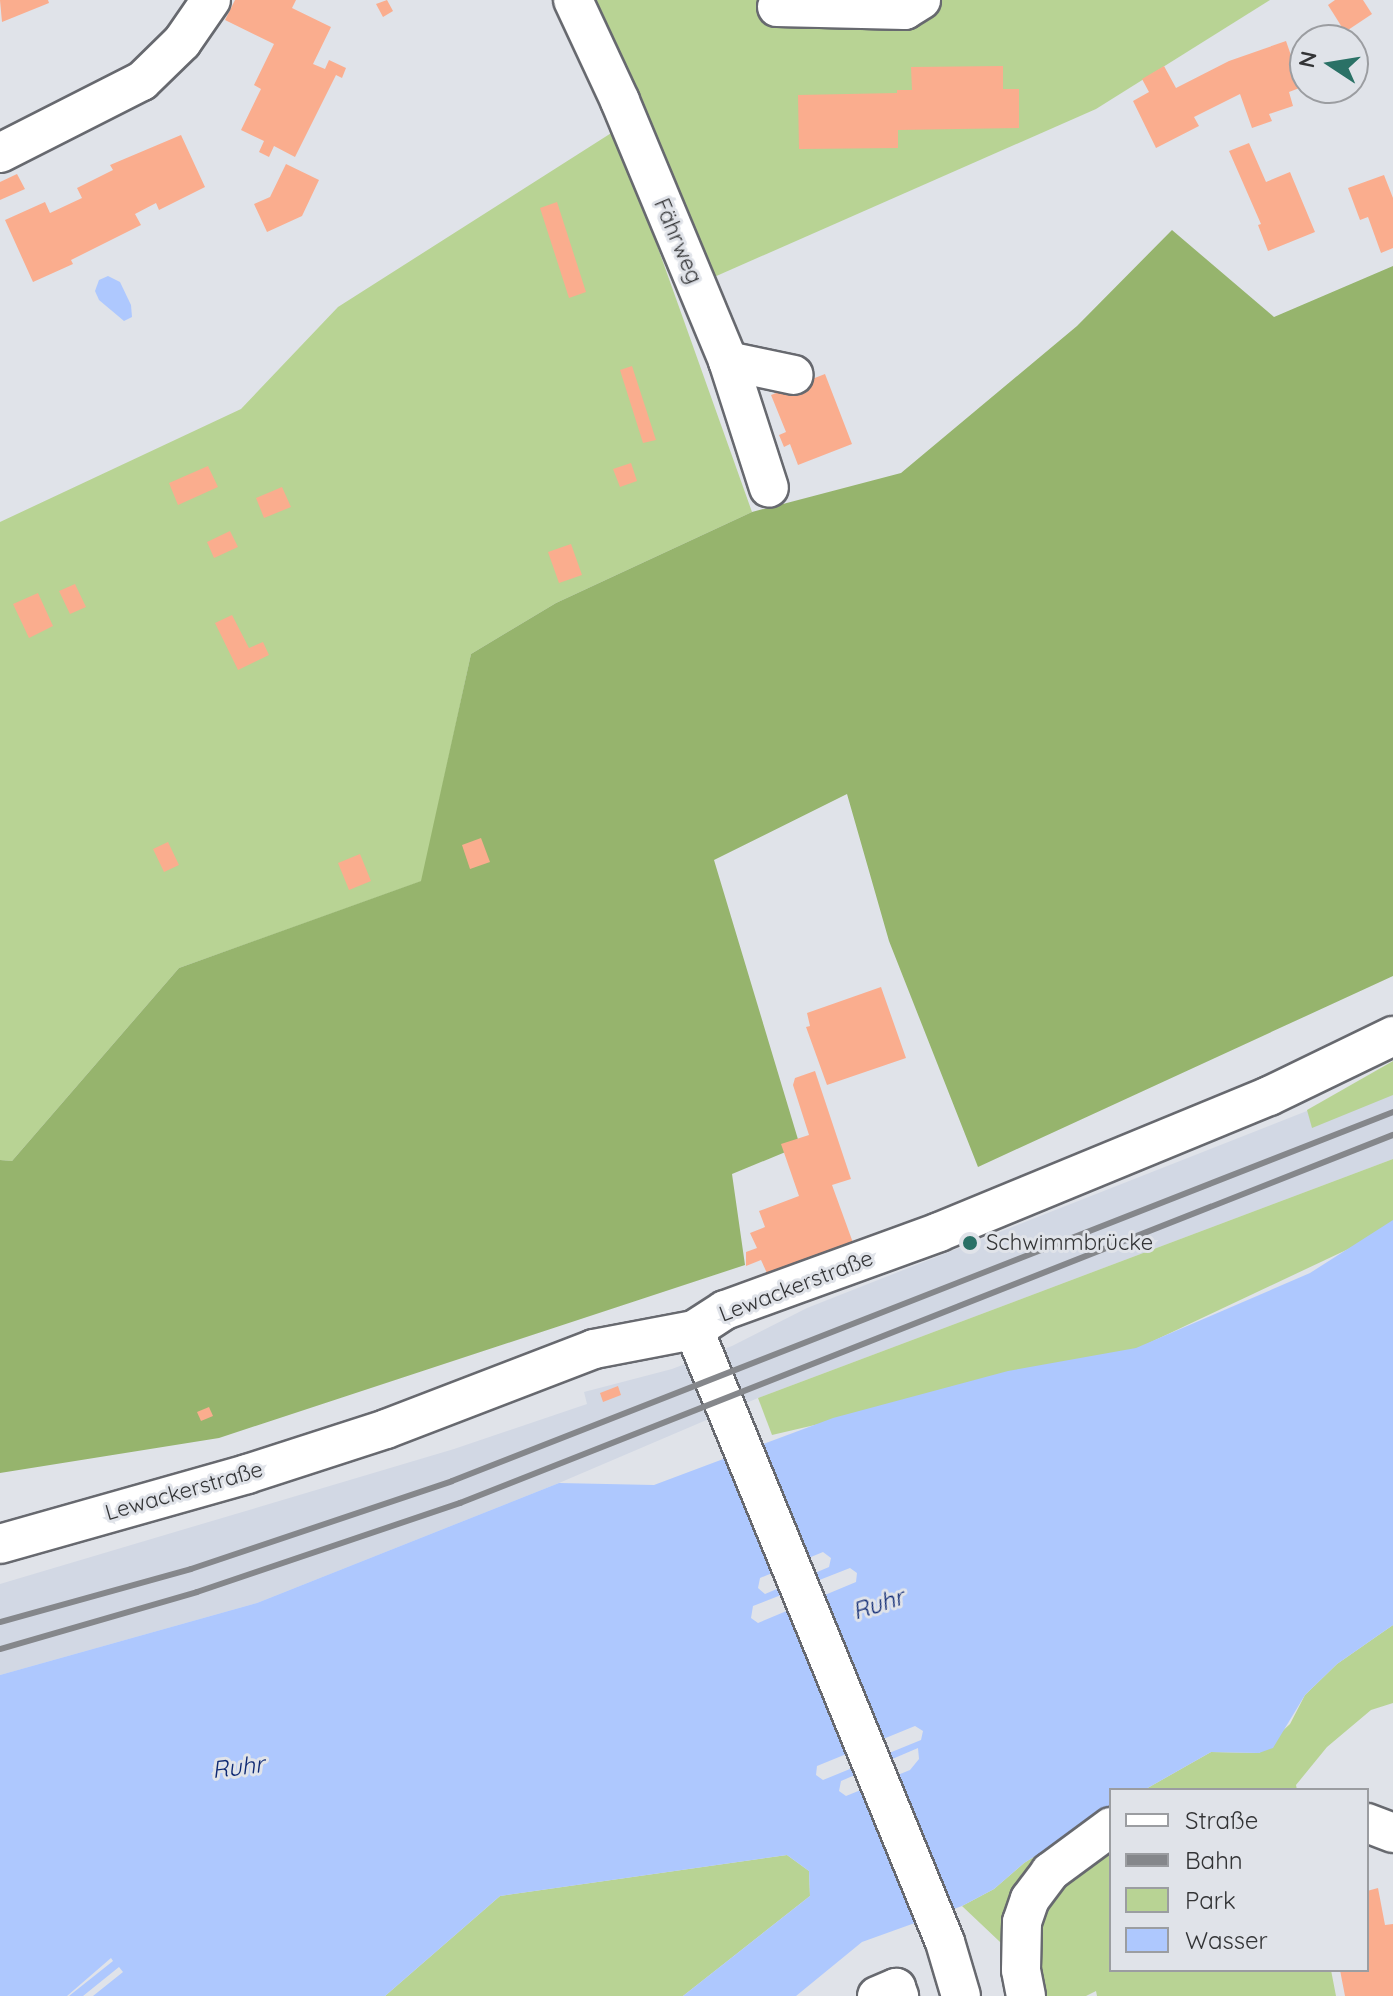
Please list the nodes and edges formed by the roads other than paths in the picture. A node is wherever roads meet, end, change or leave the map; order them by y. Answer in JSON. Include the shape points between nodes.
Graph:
{"nodes":[{"id":1,"x":211,"y":0,"type":"edge"},
{"id":2,"x":573,"y":0,"type":"edge"},
{"id":3,"x":921,"y":0,"type":"edge"},
{"id":4,"x":777,"y":7,"type":"dead end"},
{"id":5,"x":0,"y":153,"type":"edge"},
{"id":6,"x":728,"y":361,"type":"junction"},
{"id":7,"x":794,"y":375,"type":"dead end"},
{"id":8,"x":769,"y":488,"type":"dead end"},
{"id":9,"x":1393,"y":1036,"type":"edge"},
{"id":10,"x":694,"y":1330,"type":"junction"},
{"id":11,"x":0,"y":1544,"type":"edge"},
{"id":12,"x":1369,"y":1824,"type":"edge"},
{"id":13,"x":1109,"y":1828,"type":"edge"},
{"id":14,"x":1393,"y":1833,"type":"edge"},
{"id":15,"x":964,"y":1991,"type":"edge"},
{"id":16,"x":1026,"y":1996,"type":"edge"}],
"edges":[{"from":1,"to":5,"type":"street","via":[[182,42],[142,81]]},
{"from":2,"to":6,"type":"street","name":"Fährweg"},
{"from":3,"to":4,"type":"street","via":[[905,10]]},
{"from":6,"to":7,"type":"street"},
{"from":6,"to":8,"type":"street","name":"Fährweg"},
{"from":9,"to":10,"type":"street","name":"Lewackerstraße","via":[[1269,1096],[948,1229],[725,1310]]},
{"from":10,"to":11,"type":"street","name":"Lewackerstraße","via":[[594,1349],[386,1429]]},
{"from":10,"to":15,"type":"street"},
{"from":12,"to":14,"type":"street"},
{"from":13,"to":16,"type":"street","via":[[1050,1872],[1030,1899],[1022,1922]]}]}
